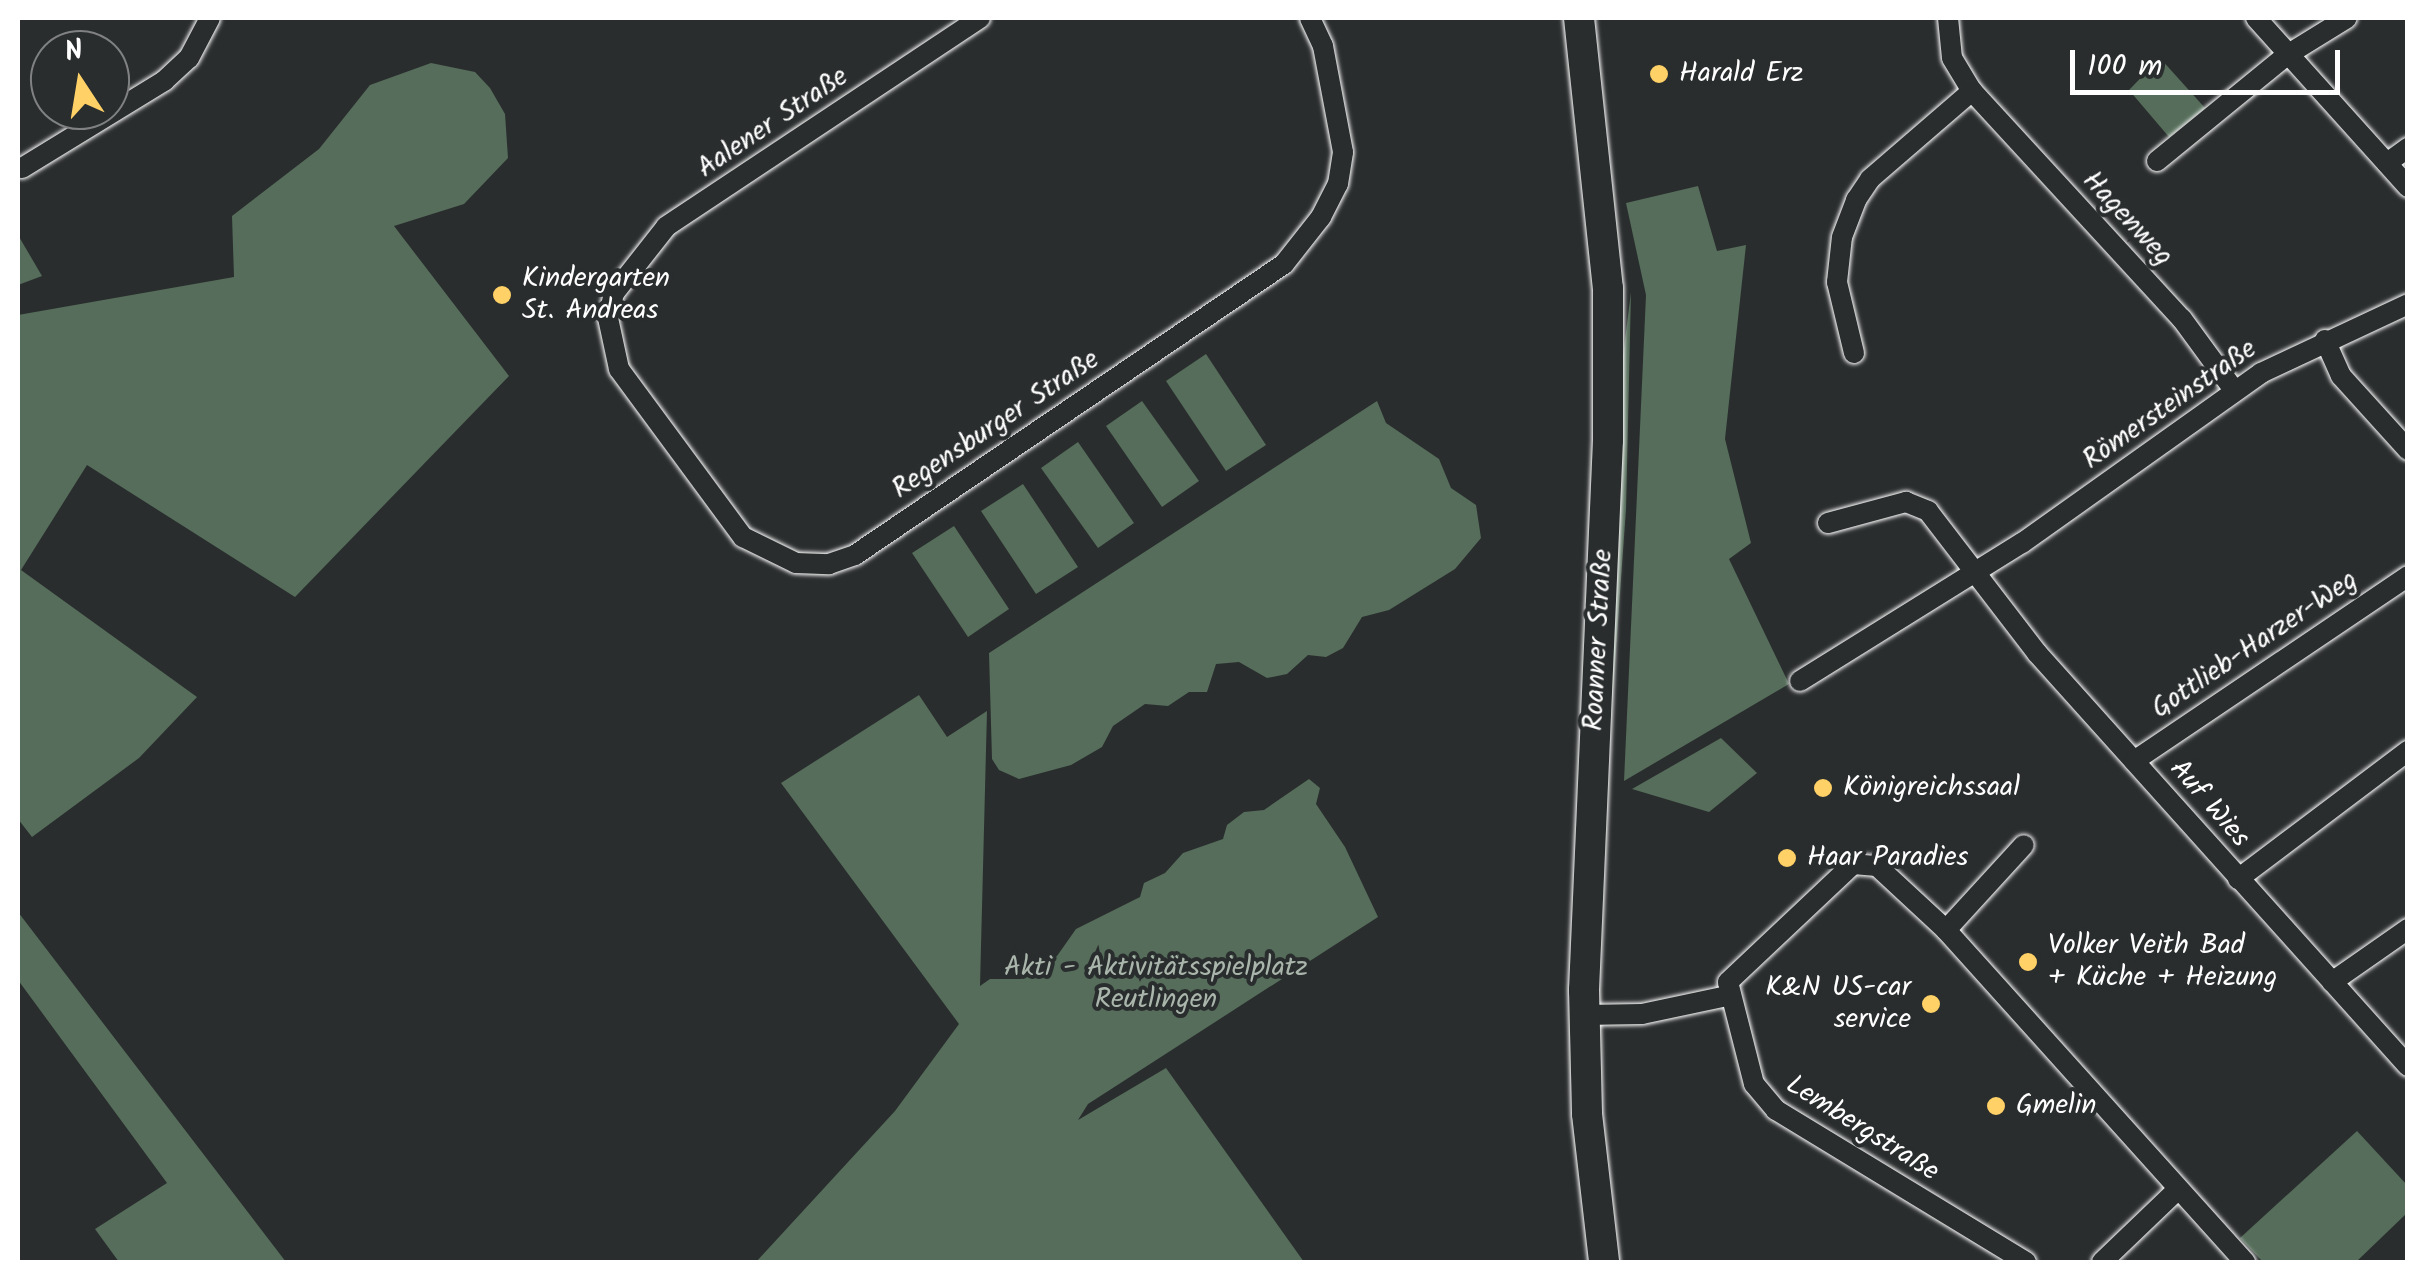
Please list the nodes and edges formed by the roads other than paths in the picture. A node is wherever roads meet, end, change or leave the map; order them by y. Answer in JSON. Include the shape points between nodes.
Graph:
{"nodes":[{"id":1,"x":210,"y":18,"type":"edge"},
{"id":2,"x":980,"y":18,"type":"edge"},
{"id":3,"x":1310,"y":18,"type":"edge"},
{"id":4,"x":1579,"y":18,"type":"edge"},
{"id":5,"x":1948,"y":18,"type":"edge"},
{"id":6,"x":2256,"y":18,"type":"edge"},
{"id":7,"x":2347,"y":18,"type":"edge"},
{"id":8,"x":2287,"y":56,"type":"junction"},
{"id":9,"x":1972,"y":91,"type":"junction"},
{"id":10,"x":2408,"y":148,"type":"edge"},
{"id":11,"x":2157,"y":161,"type":"dead end"},
{"id":12,"x":2387,"y":162,"type":"junction"},
{"id":13,"x":22,"y":168,"type":"dead end"},
{"id":14,"x":2408,"y":187,"type":"edge"},
{"id":15,"x":614,"y":293,"type":"joint"},
{"id":16,"x":2408,"y":304,"type":"edge"},
{"id":17,"x":2325,"y":340,"type":"junction"},
{"id":18,"x":1854,"y":353,"type":"dead end"},
{"id":19,"x":2234,"y":390,"type":"junction"},
{"id":20,"x":2408,"y":450,"type":"edge"},
{"id":21,"x":1828,"y":523,"type":"dead end"},
{"id":22,"x":1977,"y":572,"type":"junction"},
{"id":23,"x":2408,"y":576,"type":"edge"},
{"id":24,"x":1800,"y":681,"type":"dead end"},
{"id":25,"x":2408,"y":751,"type":"edge"},
{"id":26,"x":2134,"y":760,"type":"junction"},
{"id":27,"x":2024,"y":845,"type":"dead end"},
{"id":28,"x":2238,"y":879,"type":"junction"},
{"id":29,"x":2408,"y":929,"type":"edge"},
{"id":30,"x":1946,"y":930,"type":"junction"},
{"id":31,"x":2332,"y":982,"type":"junction"},
{"id":32,"x":1728,"y":996,"type":"junction"},
{"id":33,"x":1584,"y":1014,"type":"junction"},
{"id":34,"x":2408,"y":1066,"type":"edge"},
{"id":35,"x":2176,"y":1191,"type":"junction"},
{"id":36,"x":1604,"y":1262,"type":"edge"},
{"id":37,"x":2026,"y":1262,"type":"edge"},
{"id":38,"x":2102,"y":1262,"type":"edge"},
{"id":39,"x":2246,"y":1262,"type":"edge"}],
"edges":[{"from":1,"to":13,"type":"street","via":[[189,58],[164,81]]},
{"from":2,"to":15,"type":"street","name":"Aalener Straße","via":[[666,227]]},
{"from":3,"to":15,"type":"street","name":"Regensburger Straße","via":[[1323,46],[1343,152],[1338,184],[1321,218],[1284,264],[854,555],[829,564],[796,563],[744,537],[619,370],[608,318]]},
{"from":4,"to":33,"type":"street","name":"Roanner Straße","via":[[1602,197],[1608,364]]},
{"from":5,"to":9,"type":"street","name":"Hagenweg","via":[[1952,58]]},
{"from":6,"to":8,"type":"street"},
{"from":7,"to":8,"type":"street"},
{"from":8,"to":11,"type":"street"},
{"from":8,"to":12,"type":"street"},
{"from":9,"to":18,"type":"street","via":[[1870,179],[1856,200],[1842,236],[1837,282]]},
{"from":9,"to":19,"type":"street","name":"Hagenweg","via":[[2212,353]]},
{"from":10,"to":12,"type":"street"},
{"from":12,"to":14,"type":"street"},
{"from":16,"to":17,"type":"street","name":"Römersteinstraße"},
{"from":17,"to":19,"type":"street","name":"Römersteinstraße"},
{"from":17,"to":20,"type":"street","via":[[2342,376]]},
{"from":19,"to":22,"type":"street","name":"Römersteinstraße"},
{"from":21,"to":22,"type":"street","via":[[1917,504]]},
{"from":22,"to":24,"type":"street","name":"Römersteinstraße"},
{"from":22,"to":26,"type":"street","name":"Auf Wies","via":[[2037,652]]},
{"from":23,"to":26,"type":"street","name":"Gottlieb-Harzer-Weg"},
{"from":25,"to":28,"type":"street"},
{"from":26,"to":28,"type":"street","name":"Auf Wies"},
{"from":27,"to":30,"type":"street"},
{"from":28,"to":31,"type":"street","name":"Auf Wies"},
{"from":29,"to":31,"type":"street"},
{"from":30,"to":32,"type":"street","via":[[1877,866],[1853,864],[1743,966],[1728,982]]},
{"from":30,"to":35,"type":"street"},
{"from":31,"to":34,"type":"street","name":"Auf Wies"},
{"from":32,"to":33,"type":"street","via":[[1642,1014]]},
{"from":32,"to":37,"type":"street","name":"Lembergstraße","via":[[1762,1098]]},
{"from":33,"to":36,"type":"street","name":"Roanner Straße","via":[[1587,1114]]},
{"from":35,"to":38,"type":"street"},
{"from":35,"to":39,"type":"street"}]}
